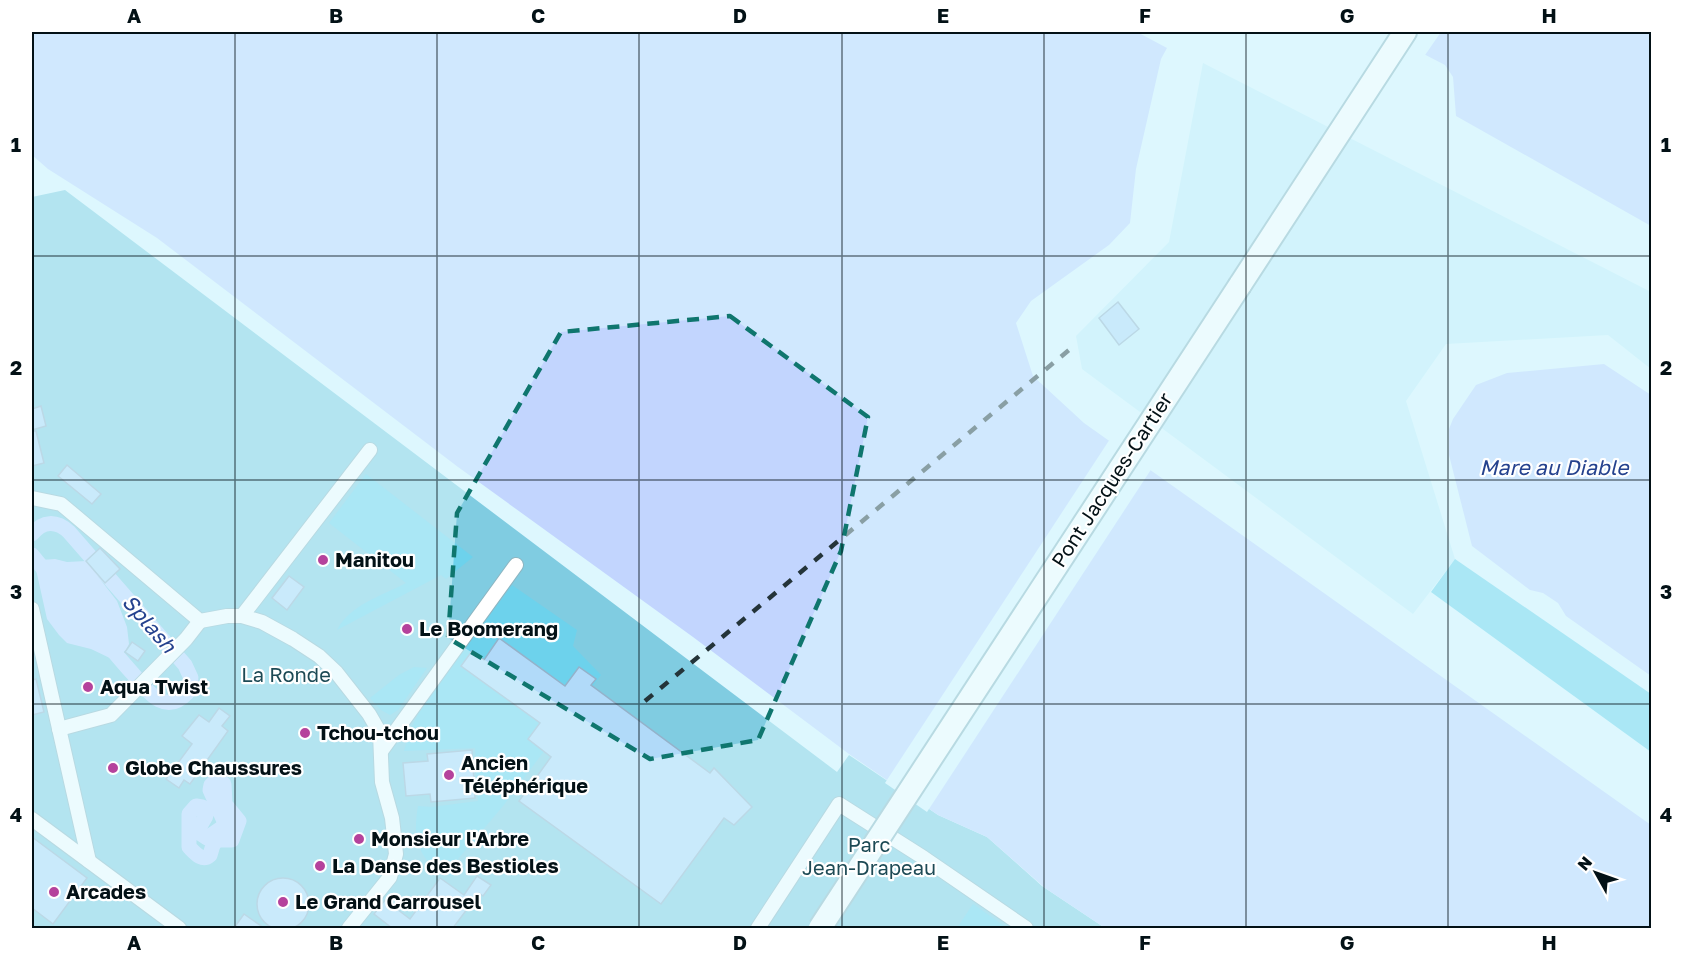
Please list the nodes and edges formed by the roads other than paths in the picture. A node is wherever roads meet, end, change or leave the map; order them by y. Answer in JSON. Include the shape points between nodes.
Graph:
{"nodes":[{"id":1,"x":1405,"y":32,"type":"edge"},
{"id":2,"x":370,"y":450,"type":"dead end"},
{"id":3,"x":32,"y":498,"type":"edge"},
{"id":4,"x":516,"y":565,"type":"dead end"},
{"id":5,"x":32,"y":609,"type":"edge"},
{"id":6,"x":242,"y":616,"type":"junction"},
{"id":7,"x":200,"y":621,"type":"junction"},
{"id":8,"x":36,"y":653,"type":"edge"},
{"id":9,"x":59,"y":729,"type":"junction"},
{"id":10,"x":382,"y":750,"type":"junction"},
{"id":11,"x":32,"y":819,"type":"edge"},
{"id":12,"x":89,"y":861,"type":"junction"},
{"id":13,"x":179,"y":928,"type":"edge"},
{"id":14,"x":349,"y":928,"type":"edge"},
{"id":15,"x":758,"y":928,"type":"edge"},
{"id":16,"x":820,"y":928,"type":"edge"},
{"id":17,"x":1026,"y":928,"type":"edge"}],
"edges":[{"from":1,"to":16,"type":"main road","name":"Pont Jacques-Cartier","bridge":true},
{"from":2,"to":6,"type":"street"},
{"from":3,"to":7,"type":"street","via":[[61,504]]},
{"from":4,"to":10,"type":"street"},
{"from":5,"to":8,"type":"street"},
{"from":6,"to":7,"type":"street"},
{"from":6,"to":10,"type":"street","via":[[293,639],[336,672],[369,714],[380,733]]},
{"from":7,"to":9,"type":"street","via":[[111,715]]},
{"from":8,"to":9,"type":"street"},
{"from":9,"to":12,"type":"street"},
{"from":10,"to":14,"type":"street","via":[[382,782],[396,854],[390,877]]},
{"from":11,"to":12,"type":"street"},
{"from":12,"to":13,"type":"street"},
{"from":15,"to":17,"type":"street","via":[[839,804]]}]}
